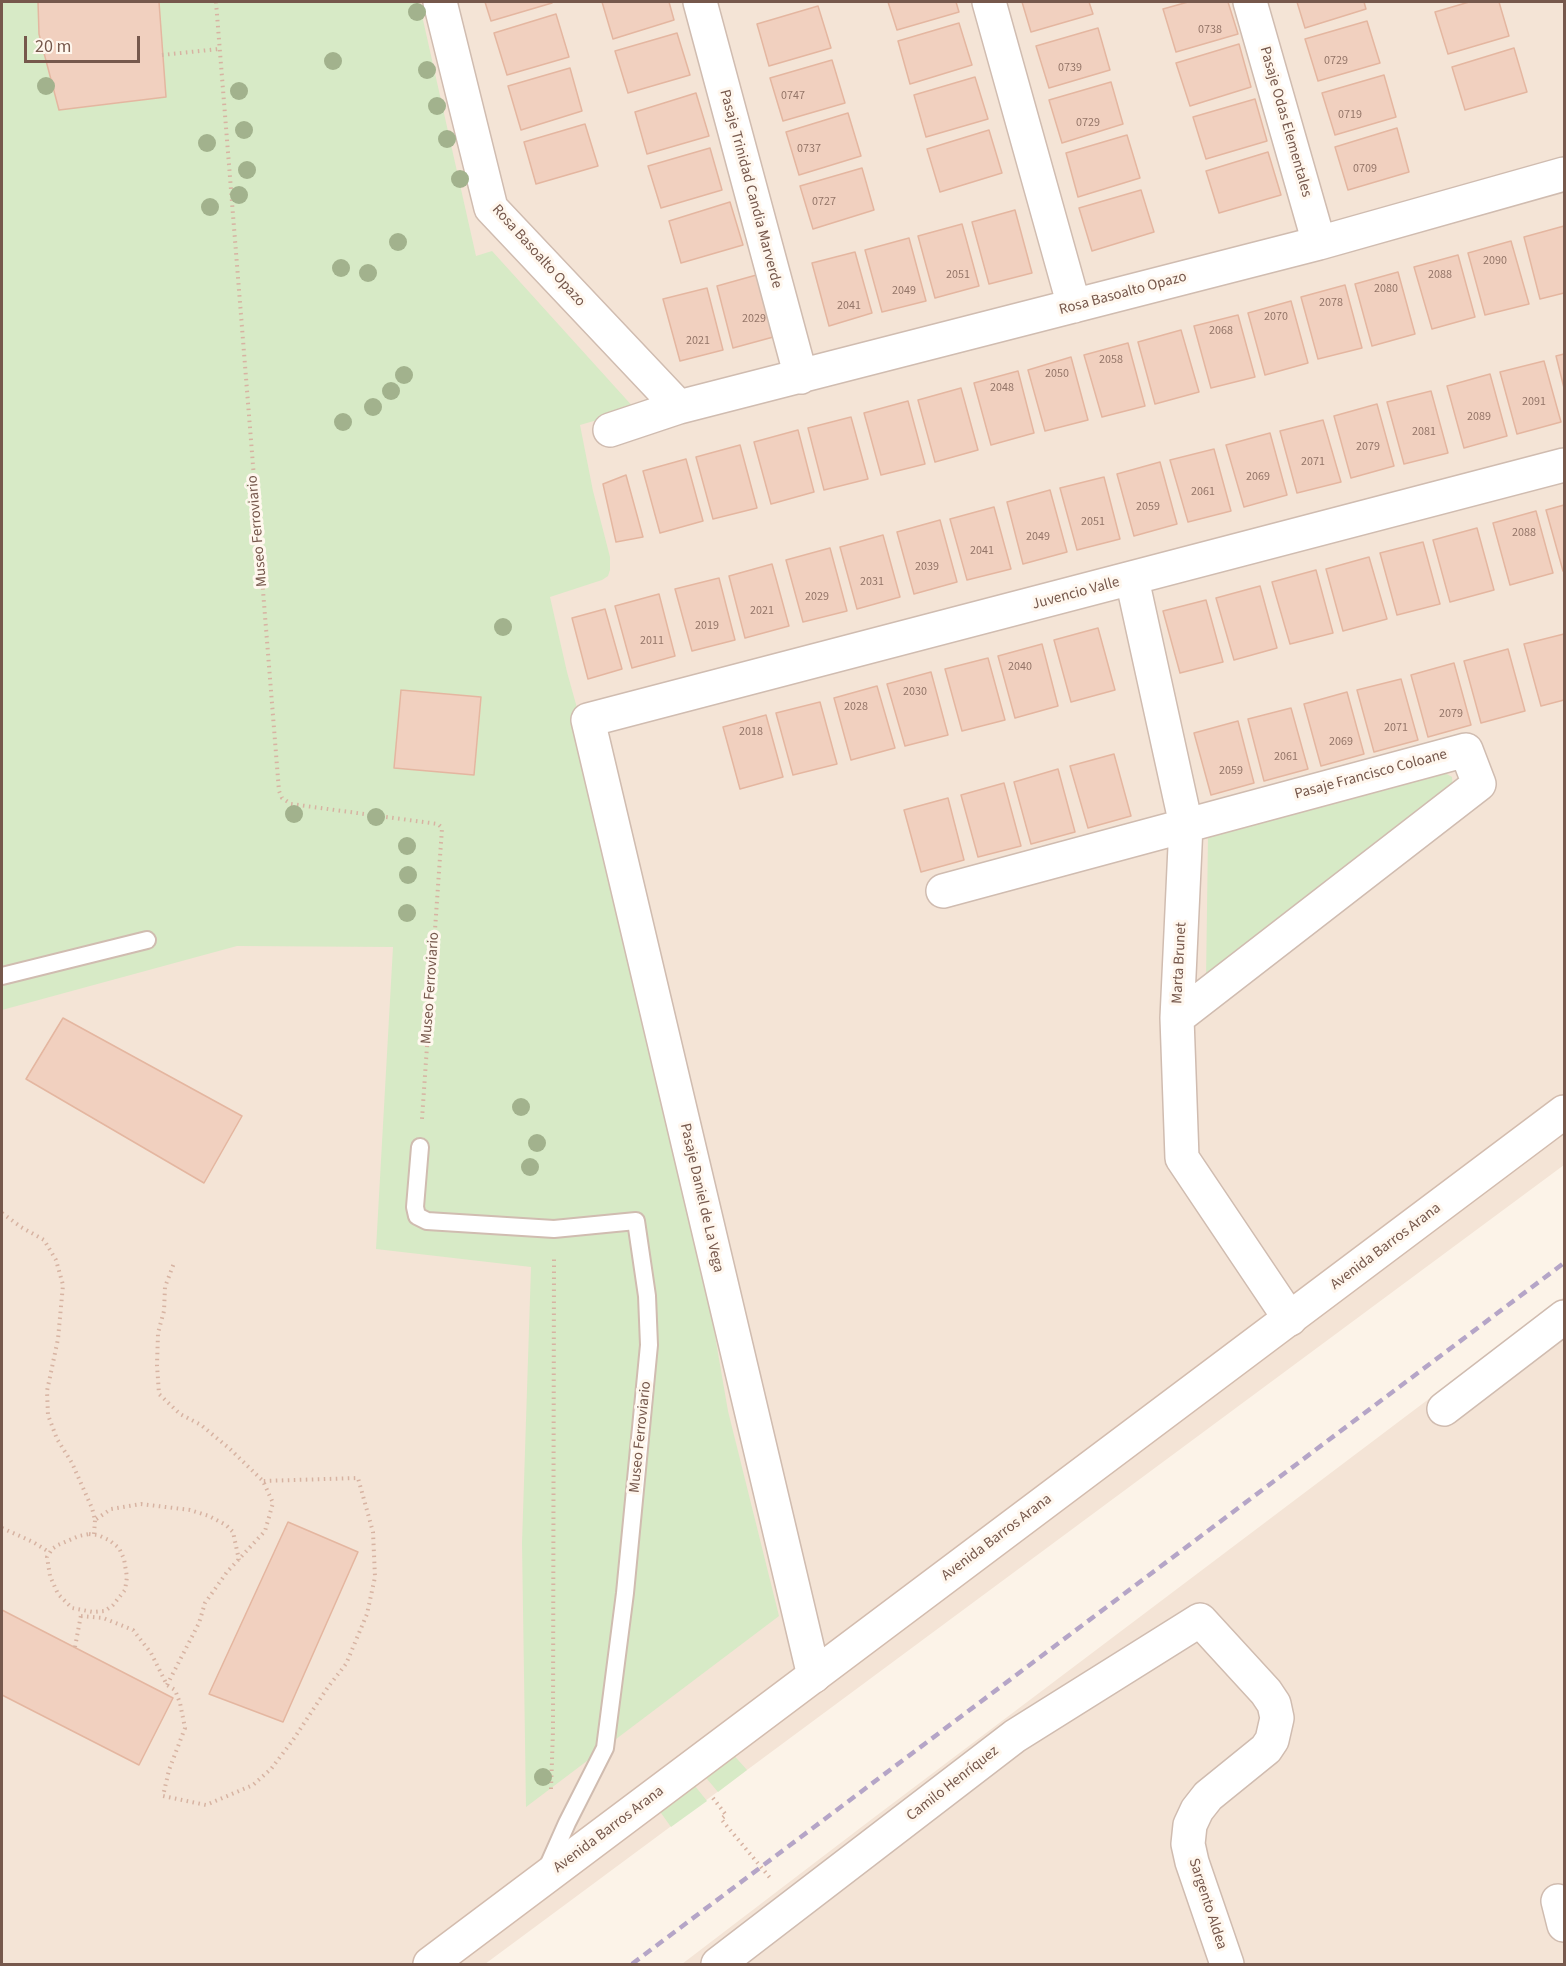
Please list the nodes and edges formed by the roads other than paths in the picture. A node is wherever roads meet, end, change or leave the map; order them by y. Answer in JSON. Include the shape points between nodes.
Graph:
{"nodes":[{"id":1,"x":440,"y":2,"type":"edge"},
{"id":2,"x":700,"y":2,"type":"edge"},
{"id":3,"x":989,"y":2,"type":"edge"},
{"id":4,"x":1250,"y":2,"type":"edge"},
{"id":5,"x":1564,"y":174,"type":"edge"},
{"id":6,"x":1319,"y":243,"type":"junction"},
{"id":7,"x":1074,"y":306,"type":"junction"},
{"id":8,"x":801,"y":377,"type":"junction"},
{"id":9,"x":679,"y":407,"type":"junction"},
{"id":10,"x":610,"y":430,"type":"dead end"},
{"id":11,"x":1564,"y":465,"type":"edge"},
{"id":12,"x":1132,"y":579,"type":"junction"},
{"id":13,"x":588,"y":720,"type":"joint"},
{"id":14,"x":1186,"y":825,"type":"junction"},
{"id":15,"x":942,"y":891,"type":"dead end"},
{"id":16,"x":147,"y":940,"type":"dead end"},
{"id":17,"x":2,"y":976,"type":"edge"},
{"id":18,"x":1177,"y":1018,"type":"junction"},
{"id":19,"x":1564,"y":1112,"type":"edge"},
{"id":20,"x":420,"y":1148,"type":"road end"},
{"id":21,"x":1564,"y":1317,"type":"edge"},
{"id":22,"x":1290,"y":1319,"type":"junction"},
{"id":23,"x":1444,"y":1409,"type":"dead end"},
{"id":24,"x":1200,"y":1620,"type":"joint"},
{"id":25,"x":814,"y":1676,"type":"junction"},
{"id":26,"x":542,"y":1880,"type":"junction"},
{"id":27,"x":430,"y":1965,"type":"edge"},
{"id":28,"x":718,"y":1965,"type":"edge"},
{"id":29,"x":1227,"y":1965,"type":"edge"}],
"edges":[{"from":1,"to":9,"type":"street","name":"Rosa Basoalto Opazo","via":[[491,208]]},
{"from":2,"to":8,"type":"street","name":"Pasaje Trinidad Candia Marverde"},
{"from":3,"to":7,"type":"street"},
{"from":4,"to":6,"type":"street","name":"Pasaje Odas Elementales"},
{"from":5,"to":6,"type":"street","name":"Rosa Basoalto Opazo"},
{"from":6,"to":7,"type":"street","name":"Rosa Basoalto Opazo"},
{"from":7,"to":8,"type":"street","name":"Rosa Basoalto Opazo"},
{"from":8,"to":9,"type":"street","name":"Rosa Basoalto Opazo"},
{"from":9,"to":10,"type":"street","name":"Rosa Basoalto Opazo"},
{"from":11,"to":12,"type":"street","name":"Juvencio Valle"},
{"from":12,"to":13,"type":"street","name":"Juvencio Valle"},
{"from":12,"to":14,"type":"street","name":"Marta Brunet"},
{"from":13,"to":25,"type":"street","name":"Pasaje Daniel de La Vega"},
{"from":14,"to":15,"type":"street","name":"Pasaje Francisco Coloane"},
{"from":14,"to":18,"type":"street","name":"Marta Brunet"},
{"from":14,"to":18,"type":"street","name":"Pasaje Francisco Coloane","via":[[1466,750],[1479,784]]},
{"from":16,"to":17,"type":"lane"},
{"from":18,"to":22,"type":"street","name":"Marta Brunet","via":[[1182,1158]]},
{"from":19,"to":22,"type":"street","name":"Avenida Barros Arana"},
{"from":20,"to":26,"type":"lane","name":"Museo Ferroviario","via":[[415,1207],[417,1216],[427,1221],[554,1229],[636,1221],[650,1346],[625,1593],[604,1748]]},
{"from":21,"to":23,"type":"street"},
{"from":22,"to":25,"type":"street","name":"Avenida Barros Arana"},
{"from":24,"to":28,"type":"street","name":"Camilo Henríquez","via":[[1015,1736]]},
{"from":24,"to":29,"type":"street","name":"Sargento Aldea","via":[[1266,1692],[1277,1718],[1266,1749],[1208,1796],[1190,1825],[1188,1844],[1192,1862]]},
{"from":25,"to":26,"type":"street","name":"Avenida Barros Arana"},
{"from":26,"to":27,"type":"street","name":"Avenida Barros Arana"}]}
